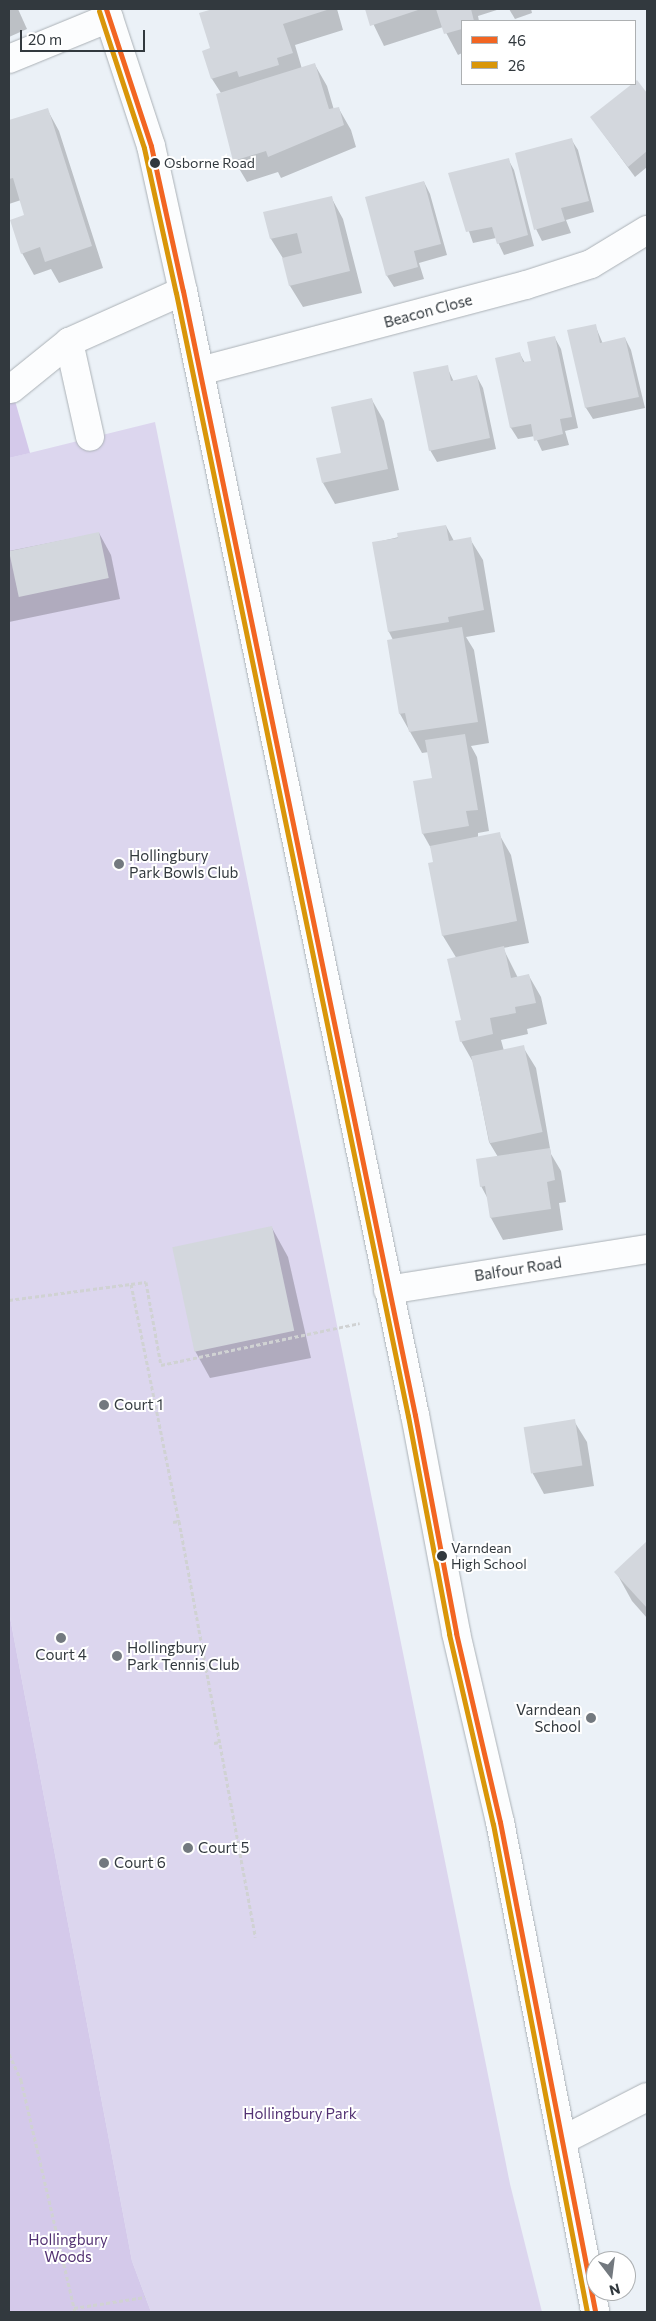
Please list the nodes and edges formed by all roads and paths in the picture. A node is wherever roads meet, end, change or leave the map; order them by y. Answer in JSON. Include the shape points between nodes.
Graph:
{"nodes":[{"id":1,"x":108,"y":13,"type":"edge"},
{"id":2,"x":9,"y":59,"type":"edge"},
{"id":3,"x":647,"y":230,"type":"edge"},
{"id":4,"x":183,"y":291,"type":"junction"},
{"id":5,"x":70,"y":342,"type":"junction"},
{"id":6,"x":200,"y":371,"type":"junction"},
{"id":7,"x":11,"y":389,"type":"dead end"},
{"id":8,"x":90,"y":438,"type":"dead end"},
{"id":9,"x":647,"y":1249,"type":"edge"},
{"id":10,"x":131,"y":1284,"type":"junction"},
{"id":11,"x":9,"y":1300,"type":"edge"},
{"id":12,"x":391,"y":1303,"type":"junction"},
{"id":13,"x":179,"y":1521,"type":"junction"},
{"id":14,"x":173,"y":1522,"type":"dead end"},
{"id":15,"x":220,"y":1742,"type":"junction"},
{"id":16,"x":214,"y":1743,"type":"dead end"},
{"id":17,"x":255,"y":1937,"type":"dead end"},
{"id":18,"x":9,"y":2054,"type":"edge"},
{"id":19,"x":647,"y":2096,"type":"edge"},
{"id":20,"x":563,"y":2140,"type":"junction"},
{"id":21,"x":145,"y":2297,"type":"dead end"},
{"id":22,"x":75,"y":2310,"type":"edge"},
{"id":23,"x":595,"y":2312,"type":"edge"}],
"edges":[{"from":1,"to":2,"type":"street"},
{"from":1,"to":4,"type":"street","via":[[151,146]]},
{"from":3,"to":6,"type":"street","name":"Beacon Close","via":[[591,264],[526,285]]},
{"from":4,"to":5,"type":"street"},
{"from":4,"to":6,"type":"street"},
{"from":5,"to":7,"type":"street"},
{"from":5,"to":8,"type":"street"},
{"from":6,"to":12,"type":"street"},
{"from":9,"to":12,"type":"street","name":"Balfour Road"},
{"from":10,"to":11,"type":"path"},
{"from":10,"to":12,"type":"path","via":[[146,1282],[161,1366]]},
{"from":10,"to":13,"type":"path"},
{"from":12,"to":20,"type":"street","via":[[456,1633],[500,1822]]},
{"from":13,"to":14,"type":"path"},
{"from":13,"to":15,"type":"path"},
{"from":15,"to":16,"type":"path"},
{"from":15,"to":17,"type":"path"},
{"from":18,"to":22,"type":"path","via":[[21,2080]]},
{"from":19,"to":20,"type":"street"},
{"from":20,"to":23,"type":"street"},
{"from":21,"to":22,"type":"path"}]}
